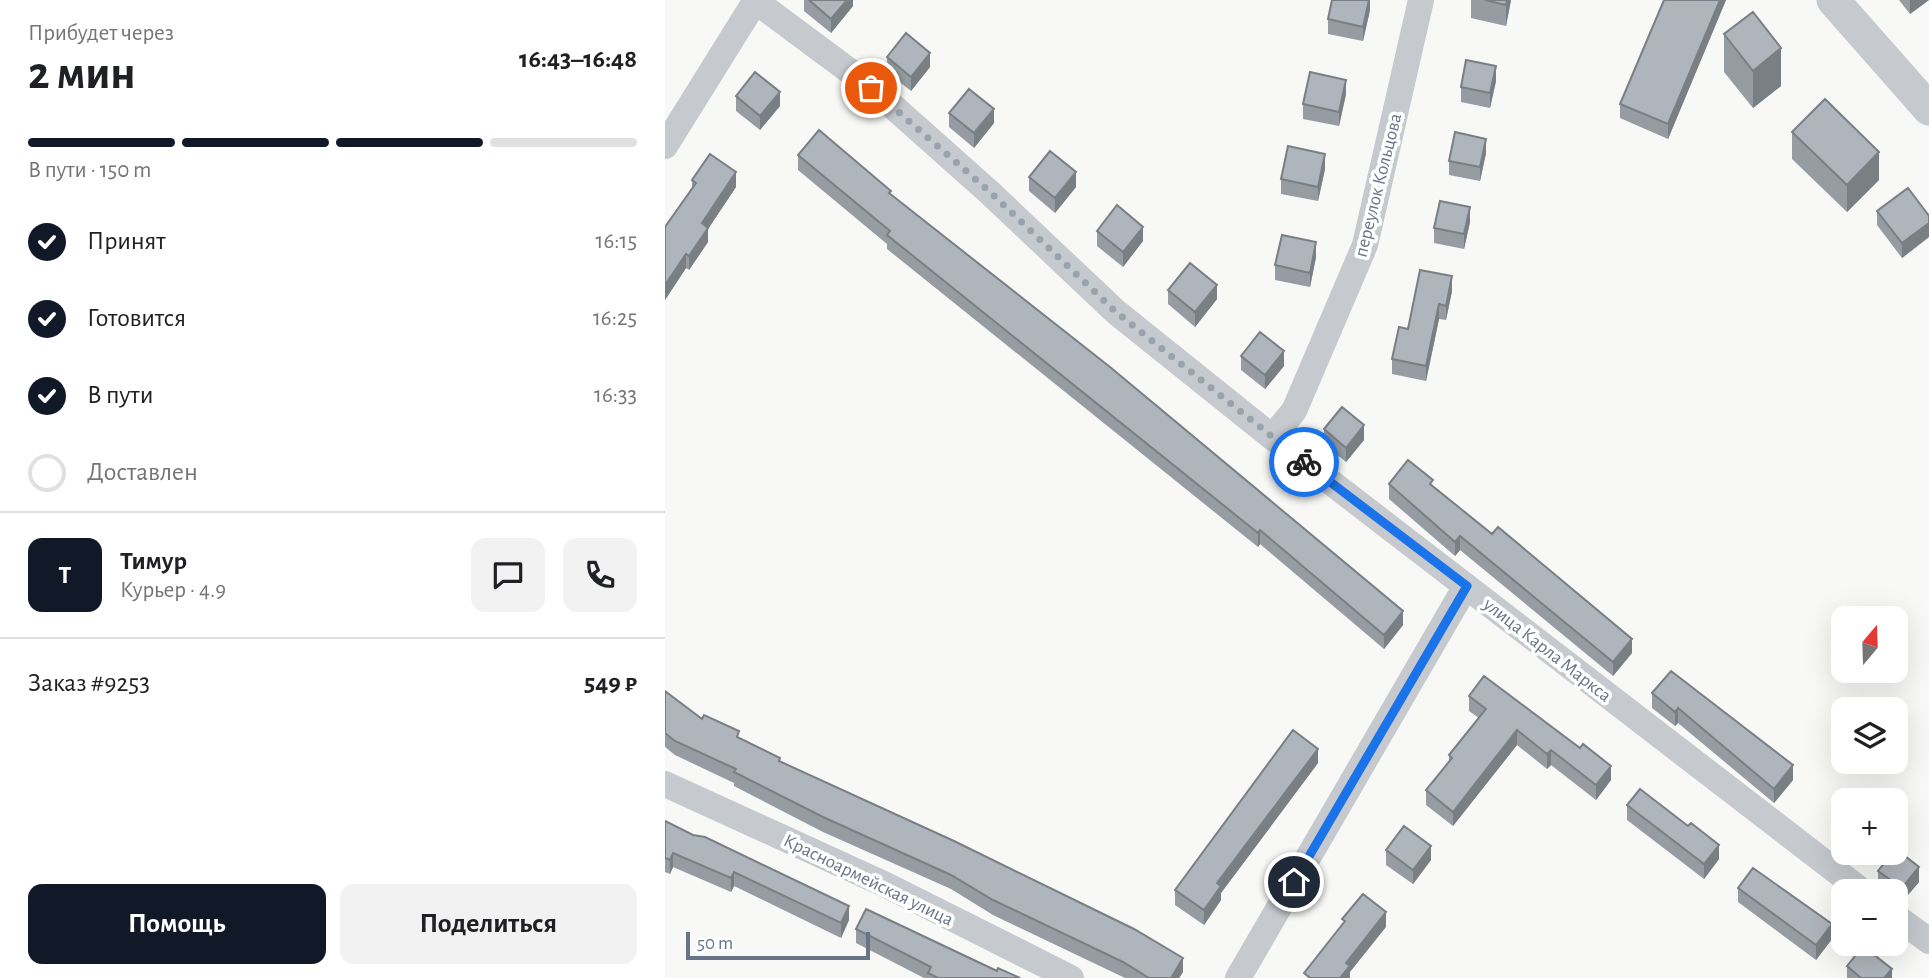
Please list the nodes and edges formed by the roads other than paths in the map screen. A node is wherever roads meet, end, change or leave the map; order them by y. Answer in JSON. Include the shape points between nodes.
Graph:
{"nodes":[{"id":1,"x":755,"y":0,"type":"edge"},
{"id":2,"x":1421,"y":0,"type":"edge"},
{"id":3,"x":1833,"y":0,"type":"edge"},
{"id":4,"x":1929,"y":108,"type":"edge"},
{"id":5,"x":665,"y":146,"type":"edge"},
{"id":6,"x":1272,"y":437,"type":"junction"},
{"id":7,"x":1467,"y":586,"type":"junction"},
{"id":8,"x":665,"y":785,"type":"edge"},
{"id":9,"x":1846,"y":879,"type":"edge"},
{"id":10,"x":1908,"y":926,"type":"edge"},
{"id":11,"x":1929,"y":941,"type":"edge"},
{"id":12,"x":1070,"y":978,"type":"edge"},
{"id":13,"x":1238,"y":978,"type":"edge"}],
"edges":[{"from":1,"to":5,"type":"street"},
{"from":1,"to":6,"type":"street","name":"улица Карла Маркса","via":[[871,88],[989,191],[1116,312]]},
{"from":2,"to":6,"type":"street","name":"переулок Кольцова","via":[[1365,245],[1294,411]]},
{"from":3,"to":4,"type":"street"},
{"from":6,"to":7,"type":"street","name":"улица Карла Маркса"},
{"from":7,"to":9,"type":"street","name":"улица Карла Маркса"},
{"from":7,"to":13,"type":"street"},
{"from":8,"to":12,"type":"street","name":"Красноармейская улица","via":[[886,885]]},
{"from":10,"to":11,"type":"street"}]}
